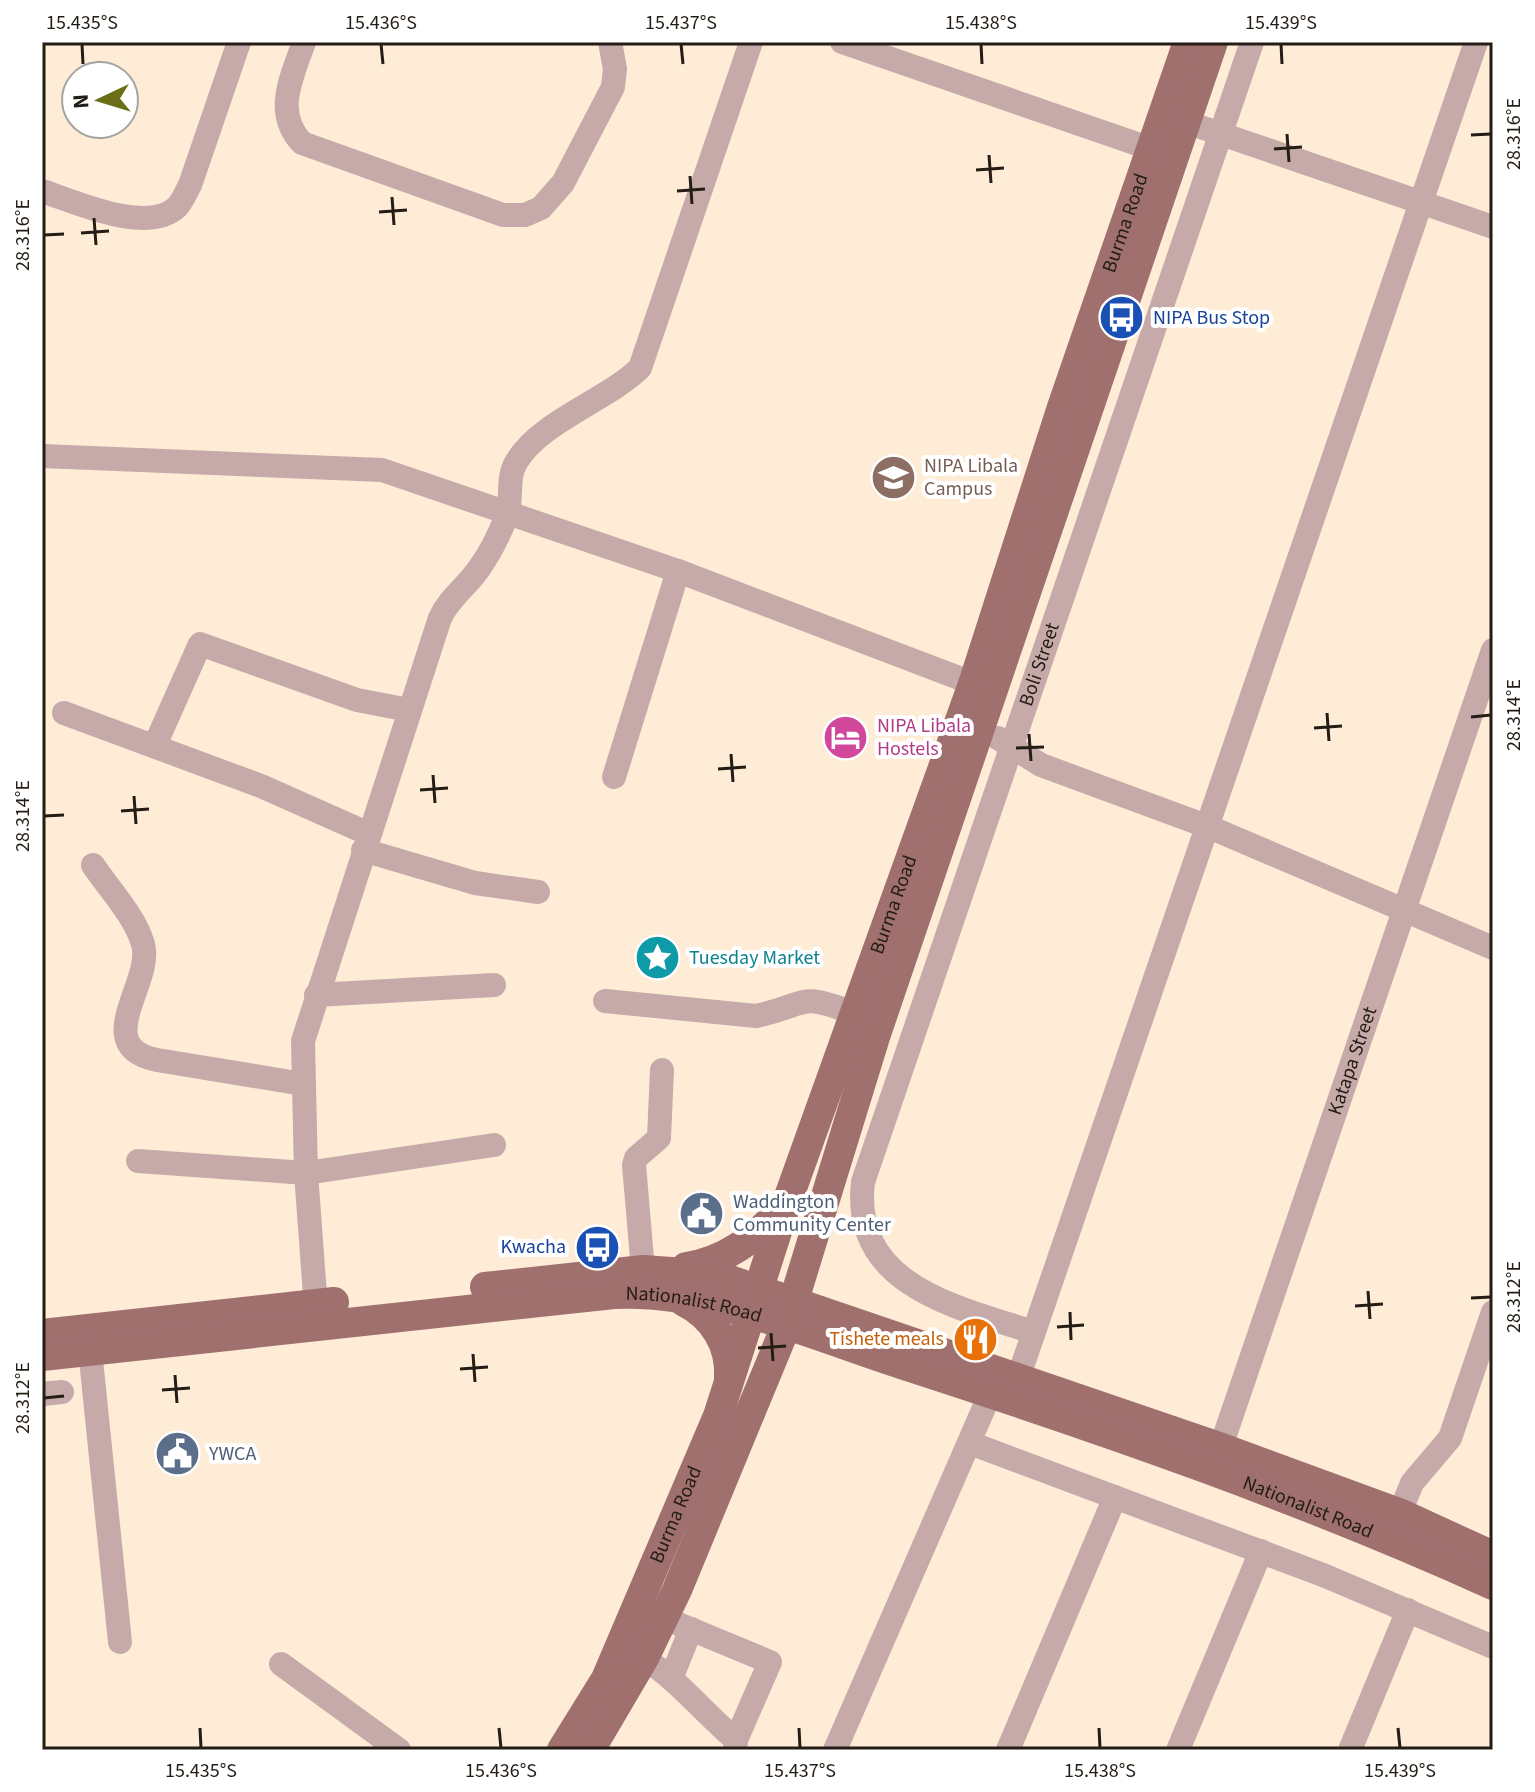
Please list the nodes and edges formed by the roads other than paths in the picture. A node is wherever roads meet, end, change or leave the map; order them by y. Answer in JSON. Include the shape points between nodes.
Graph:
{"nodes":[{"id":1,"x":239,"y":42,"type":"edge"},
{"id":2,"x":304,"y":42,"type":"edge"},
{"id":3,"x":610,"y":42,"type":"edge"},
{"id":4,"x":751,"y":42,"type":"edge"},
{"id":5,"x":842,"y":42,"type":"edge"},
{"id":6,"x":1188,"y":42,"type":"edge"},
{"id":7,"x":1213,"y":42,"type":"edge"},
{"id":8,"x":1252,"y":42,"type":"edge"},
{"id":9,"x":1476,"y":42,"type":"edge"},
{"id":10,"x":885,"y":49,"type":"edge"},
{"id":11,"x":1186,"y":122,"type":"junction"},
{"id":12,"x":1221,"y":135,"type":"junction"},
{"id":13,"x":1163,"y":153,"type":"junction"},
{"id":14,"x":42,"y":191,"type":"edge"},
{"id":15,"x":1421,"y":202,"type":"junction"},
{"id":16,"x":1493,"y":227,"type":"edge"},
{"id":17,"x":42,"y":456,"type":"edge"},
{"id":18,"x":508,"y":513,"type":"junction"},
{"id":19,"x":678,"y":571,"type":"junction"},
{"id":20,"x":1493,"y":650,"type":"edge"},
{"id":21,"x":983,"y":687,"type":"junction"},
{"id":22,"x":409,"y":710,"type":"junction"},
{"id":23,"x":64,"y":713,"type":"dead end"},
{"id":24,"x":983,"y":726,"type":"junction"},
{"id":25,"x":155,"y":745,"type":"junction"},
{"id":26,"x":1010,"y":747,"type":"junction"},
{"id":27,"x":614,"y":777,"type":"dead end"},
{"id":28,"x":1209,"y":827,"type":"junction"},
{"id":29,"x":366,"y":842,"type":"junction"},
{"id":30,"x":93,"y":865,"type":"dead end"},
{"id":31,"x":538,"y":892,"type":"dead end"},
{"id":32,"x":1402,"y":909,"type":"junction"},
{"id":33,"x":1493,"y":948,"type":"edge"},
{"id":34,"x":494,"y":985,"type":"dead end"},
{"id":35,"x":316,"y":995,"type":"junction"},
{"id":36,"x":605,"y":1001,"type":"dead end"},
{"id":37,"x":856,"y":1014,"type":"junction"},
{"id":38,"x":662,"y":1070,"type":"dead end"},
{"id":39,"x":303,"y":1084,"type":"junction"},
{"id":40,"x":494,"y":1145,"type":"dead end"},
{"id":41,"x":138,"y":1161,"type":"dead end"},
{"id":42,"x":306,"y":1173,"type":"junction"},
{"id":43,"x":792,"y":1190,"type":"junction"},
{"id":44,"x":815,"y":1235,"type":"junction"},
{"id":45,"x":660,"y":1278,"type":"junction"},
{"id":46,"x":754,"y":1303,"type":"junction"},
{"id":47,"x":1493,"y":1312,"type":"edge"},
{"id":48,"x":317,"y":1314,"type":"junction"},
{"id":49,"x":790,"y":1314,"type":"junction"},
{"id":50,"x":1033,"y":1332,"type":"junction"},
{"id":51,"x":844,"y":1333,"type":"junction"},
{"id":52,"x":42,"y":1334,"type":"edge"},
{"id":53,"x":90,"y":1350,"type":"junction"},
{"id":54,"x":42,"y":1356,"type":"edge"},
{"id":55,"x":767,"y":1372,"type":"junction"},
{"id":56,"x":728,"y":1384,"type":"junction"},
{"id":57,"x":1005,"y":1386,"type":"junction"},
{"id":58,"x":970,"y":1443,"type":"junction"},
{"id":59,"x":1217,"y":1459,"type":"junction"},
{"id":60,"x":1115,"y":1497,"type":"junction"},
{"id":61,"x":1394,"y":1526,"type":"junction"},
{"id":62,"x":1261,"y":1551,"type":"junction"},
{"id":63,"x":1493,"y":1556,"type":"edge"},
{"id":64,"x":1493,"y":1585,"type":"edge"},
{"id":65,"x":1408,"y":1610,"type":"junction"},
{"id":66,"x":677,"y":1624,"type":"junction"},
{"id":67,"x":120,"y":1642,"type":"dead end"},
{"id":68,"x":1493,"y":1647,"type":"edge"},
{"id":69,"x":644,"y":1658,"type":"junction"},
{"id":70,"x":281,"y":1664,"type":"dead end"},
{"id":71,"x":672,"y":1676,"type":"junction"},
{"id":72,"x":735,"y":1745,"type":"edge"},
{"id":73,"x":399,"y":1750,"type":"edge"},
{"id":74,"x":562,"y":1750,"type":"edge"},
{"id":75,"x":590,"y":1750,"type":"edge"},
{"id":76,"x":835,"y":1750,"type":"edge"},
{"id":77,"x":1008,"y":1750,"type":"edge"},
{"id":78,"x":1178,"y":1750,"type":"edge"},
{"id":79,"x":1350,"y":1750,"type":"edge"}],
"edges":[{"from":1,"to":14,"type":"street","via":[[178,207],[162,216],[123,217]]},
{"from":2,"to":3,"type":"street","via":[[286,93],[290,130],[302,143],[503,215],[525,215],[553,198],[607,102],[615,69]]},
{"from":4,"to":18,"type":"street","via":[[640,368],[570,415],[517,460]]},
{"from":5,"to":10,"type":"street"},
{"from":6,"to":13,"type":"main road","name":"Burma Road"},
{"from":7,"to":11,"type":"main road","name":"Burma Road"},
{"from":8,"to":12,"type":"street","name":"Boli Street"},
{"from":9,"to":15,"type":"street"},
{"from":10,"to":13,"type":"street"},
{"from":11,"to":12,"type":"street"},
{"from":11,"to":13,"type":"main road","name":"Burma Road"},
{"from":12,"to":15,"type":"street"},
{"from":12,"to":26,"type":"street","name":"Boli Street"},
{"from":13,"to":21,"type":"main road","name":"Burma Road"},
{"from":15,"to":16,"type":"street"},
{"from":15,"to":28,"type":"street"},
{"from":17,"to":18,"type":"street","via":[[382,470]]},
{"from":18,"to":19,"type":"street"},
{"from":18,"to":22,"type":"street","via":[[479,569],[445,607]]},
{"from":19,"to":21,"type":"street"},
{"from":19,"to":27,"type":"street"},
{"from":20,"to":32,"type":"street","name":"Katapa Street"},
{"from":21,"to":24,"type":"main road","name":"Burma Road"},
{"from":21,"to":37,"type":"main road","name":"Burma Road"},
{"from":22,"to":25,"type":"street","via":[[357,700],[200,644]]},
{"from":22,"to":29,"type":"street"},
{"from":23,"to":25,"type":"street"},
{"from":24,"to":26,"type":"street"},
{"from":24,"to":44,"type":"main road","name":"Burma Road","via":[[875,1037]]},
{"from":25,"to":29,"type":"street"},
{"from":26,"to":28,"type":"street","via":[[1041,765]]},
{"from":26,"to":50,"type":"street","name":"Boli Street","via":[[870,1157],[860,1201],[868,1234],[891,1269],[918,1291]]},
{"from":28,"to":32,"type":"street"},
{"from":28,"to":50,"type":"street"},
{"from":29,"to":31,"type":"street","via":[[475,883]]},
{"from":29,"to":35,"type":"street"},
{"from":30,"to":39,"type":"street","via":[[144,945],[145,961],[125,1026],[134,1051],[157,1060]]},
{"from":32,"to":33,"type":"street"},
{"from":32,"to":59,"type":"street","name":"Katapa Street"},
{"from":34,"to":35,"type":"street"},
{"from":35,"to":39,"type":"street","via":[[303,1041]]},
{"from":36,"to":37,"type":"street","via":[[756,1016],[816,998]]},
{"from":37,"to":43,"type":"main road","name":"Burma Road"},
{"from":38,"to":45,"type":"street","via":[[659,1138],[634,1165]]},
{"from":39,"to":42,"type":"street"},
{"from":40,"to":42,"type":"street"},
{"from":41,"to":42,"type":"street"},
{"from":42,"to":48,"type":"street"},
{"from":43,"to":45,"type":"main road","via":[[741,1246]]},
{"from":43,"to":46,"type":"main road","name":"Burma Road"},
{"from":44,"to":49,"type":"main road","name":"Burma Road"},
{"from":44,"to":51,"type":"main road","via":[[822,1283],[838,1308]]},
{"from":45,"to":46,"type":"main road","name":"Nationalist Road"},
{"from":45,"to":48,"type":"main road","name":"Nationalist Road","via":[[614,1294]]},
{"from":45,"to":56,"type":"main road","via":[[716,1329],[725,1346]]},
{"from":46,"to":49,"type":"main road","name":"Nationalist Road"},
{"from":46,"to":56,"type":"main road","name":"Burma Road"},
{"from":47,"to":61,"type":"street","via":[[1450,1438],[1412,1483]]},
{"from":48,"to":52,"type":"main road","name":"Nationalist Road"},
{"from":48,"to":53,"type":"main road","name":"Nationalist Road"},
{"from":49,"to":51,"type":"main road","name":"Nationalist Road"},
{"from":49,"to":55,"type":"main road","name":"Burma Road"},
{"from":50,"to":57,"type":"street"},
{"from":51,"to":55,"type":"main road","via":[[797,1347]]},
{"from":51,"to":57,"type":"main road","name":"Nationalist Road"},
{"from":53,"to":54,"type":"main road","name":"Nationalist Road"},
{"from":53,"to":67,"type":"street"},
{"from":55,"to":66,"type":"main road","name":"Burma Road"},
{"from":56,"to":74,"type":"main road","name":"Burma Road","via":[[681,1510],[606,1679]]},
{"from":57,"to":58,"type":"street"},
{"from":57,"to":59,"type":"main road","name":"Nationalist Road"},
{"from":58,"to":60,"type":"street"},
{"from":58,"to":76,"type":"street"},
{"from":59,"to":61,"type":"main road","name":"Nationalist Road"},
{"from":60,"to":62,"type":"street"},
{"from":60,"to":77,"type":"street"},
{"from":61,"to":63,"type":"main road","name":"Nationalist Road"},
{"from":61,"to":64,"type":"main road","name":"Nationalist Road"},
{"from":62,"to":65,"type":"street"},
{"from":62,"to":78,"type":"street"},
{"from":65,"to":68,"type":"street"},
{"from":65,"to":79,"type":"street"},
{"from":66,"to":69,"type":"main road","name":"Burma Road"},
{"from":66,"to":71,"type":"street"},
{"from":66,"to":72,"type":"street","via":[[770,1662]]},
{"from":69,"to":71,"type":"street"},
{"from":69,"to":75,"type":"main road","name":"Burma Road"},
{"from":70,"to":73,"type":"street"},
{"from":71,"to":72,"type":"street"}]}
